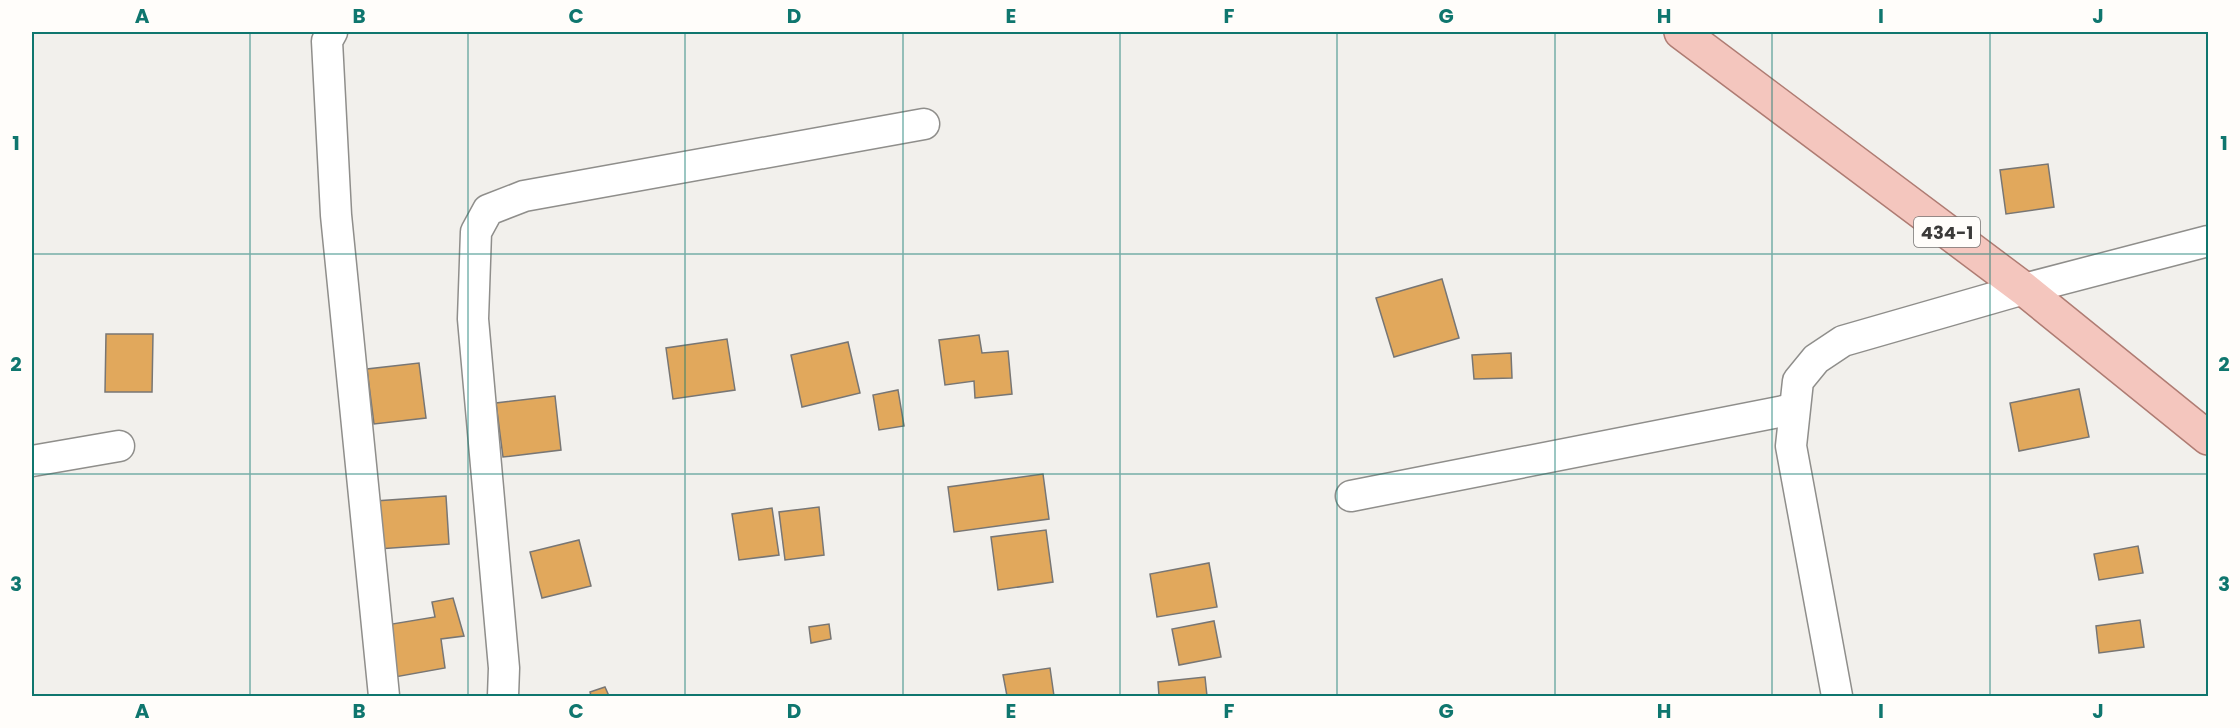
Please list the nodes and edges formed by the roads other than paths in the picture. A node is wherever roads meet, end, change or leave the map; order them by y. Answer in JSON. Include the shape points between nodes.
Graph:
{"nodes":[{"id":1,"x":332,"y":32,"type":"edge"},
{"id":2,"x":1681,"y":32,"type":"edge"},
{"id":3,"x":924,"y":124,"type":"dead end"},
{"id":4,"x":2208,"y":241,"type":"edge"},
{"id":5,"x":2024,"y":289,"type":"junction"},
{"id":6,"x":1794,"y":409,"type":"junction"},
{"id":7,"x":2208,"y":438,"type":"edge"},
{"id":8,"x":118,"y":446,"type":"dead end"},
{"id":9,"x":32,"y":461,"type":"edge"},
{"id":10,"x":1351,"y":496,"type":"dead end"},
{"id":11,"x":384,"y":696,"type":"edge"},
{"id":12,"x":503,"y":696,"type":"edge"},
{"id":13,"x":1837,"y":696,"type":"edge"}],
"edges":[{"from":1,"to":11,"type":"street","via":[[327,40],[336,215]]},
{"from":2,"to":5,"type":"main road","number":"434-1"},
{"from":3,"to":12,"type":"street","via":[[524,196],[488,210],[476,232],[473,319],[504,668]]},
{"from":4,"to":5,"type":"street"},
{"from":5,"to":6,"type":"street","via":[[1843,341],[1816,359],[1798,381]]},
{"from":5,"to":7,"type":"main road","number":"434-1"},
{"from":6,"to":10,"type":"street"},
{"from":6,"to":13,"type":"street","via":[[1791,446]]},
{"from":8,"to":9,"type":"street"}]}
